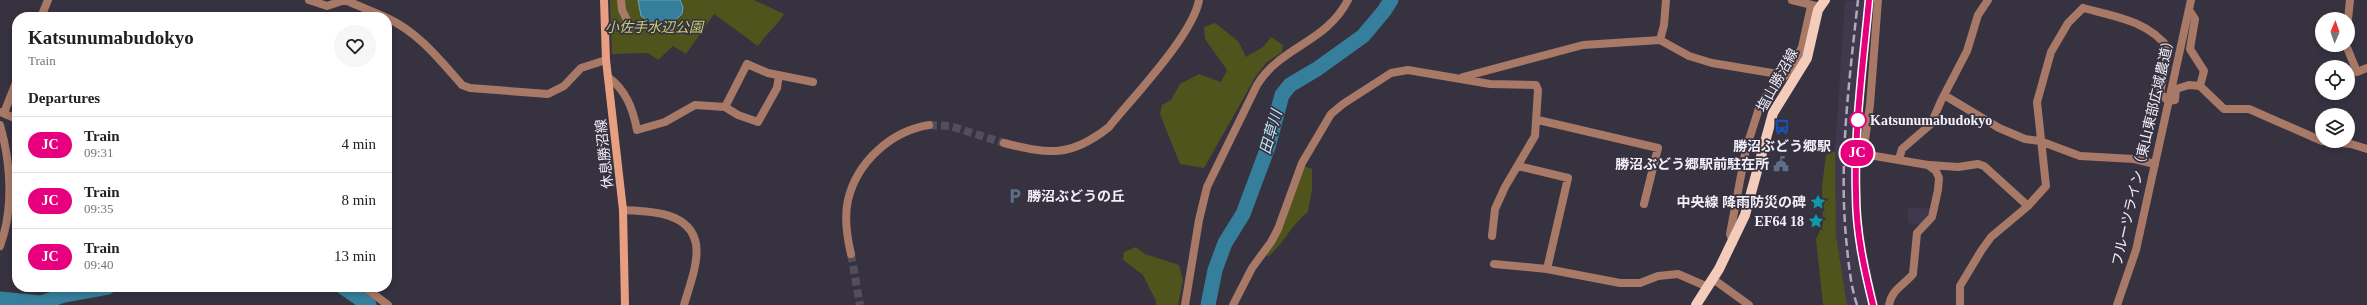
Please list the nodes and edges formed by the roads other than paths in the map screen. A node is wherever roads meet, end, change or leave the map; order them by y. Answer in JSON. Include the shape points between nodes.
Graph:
{"nodes":[{"id":1,"x":48,"y":0,"type":"edge"},
{"id":2,"x":309,"y":0,"type":"edge"},
{"id":3,"x":345,"y":0,"type":"edge"},
{"id":4,"x":604,"y":0,"type":"edge"},
{"id":5,"x":621,"y":0,"type":"edge"},
{"id":6,"x":1199,"y":0,"type":"edge"},
{"id":7,"x":1348,"y":0,"type":"edge"},
{"id":8,"x":1666,"y":0,"type":"edge"},
{"id":9,"x":1792,"y":0,"type":"edge"},
{"id":10,"x":1878,"y":0,"type":"edge"},
{"id":11,"x":1988,"y":0,"type":"edge"},
{"id":12,"x":2191,"y":0,"type":"edge"},
{"id":13,"x":2350,"y":0,"type":"edge"},
{"id":14,"x":1819,"y":4,"type":"edge"},
{"id":15,"x":2082,"y":4,"type":"edge"},
{"id":16,"x":2189,"y":10,"type":"junction"},
{"id":17,"x":43,"y":12,"type":"edge"},
{"id":18,"x":372,"y":12,"type":"edge"},
{"id":19,"x":2349,"y":12,"type":"edge"},
{"id":20,"x":392,"y":20,"type":"edge"},
{"id":21,"x":631,"y":28,"type":"dead end"},
{"id":22,"x":1660,"y":40,"type":"junction"},
{"id":23,"x":2349,"y":52,"type":"edge"},
{"id":24,"x":606,"y":60,"type":"junction"},
{"id":25,"x":2367,"y":68,"type":"edge"},
{"id":26,"x":779,"y":75,"type":"junction"},
{"id":27,"x":1784,"y":75,"type":"junction"},
{"id":28,"x":608,"y":77,"type":"junction"},
{"id":29,"x":1460,"y":78,"type":"junction"},
{"id":30,"x":813,"y":82,"type":"dead end"},
{"id":31,"x":2200,"y":86,"type":"junction"},
{"id":32,"x":12,"y":91,"type":"edge"},
{"id":33,"x":1944,"y":95,"type":"junction"},
{"id":34,"x":2168,"y":101,"type":"junction"},
{"id":35,"x":725,"y":107,"type":"junction"},
{"id":36,"x":2,"y":113,"type":"edge"},
{"id":37,"x":12,"y":117,"type":"edge"},
{"id":38,"x":1538,"y":120,"type":"junction"},
{"id":39,"x":0,"y":125,"type":"edge"},
{"id":40,"x":929,"y":125,"type":"tunnel mouth"},
{"id":41,"x":2315,"y":138,"type":"edge"},
{"id":42,"x":2040,"y":141,"type":"junction"},
{"id":43,"x":1004,"y":144,"type":"tunnel mouth"},
{"id":44,"x":2355,"y":145,"type":"edge"},
{"id":45,"x":2367,"y":149,"type":"edge"},
{"id":46,"x":1899,"y":159,"type":"junction"},
{"id":47,"x":2155,"y":164,"type":"junction"},
{"id":48,"x":1928,"y":165,"type":"junction"},
{"id":49,"x":1518,"y":166,"type":"junction"},
{"id":50,"x":1644,"y":204,"type":"dead end"},
{"id":51,"x":2028,"y":206,"type":"junction"},
{"id":52,"x":623,"y":210,"type":"junction"},
{"id":53,"x":1492,"y":236,"type":"dead end"},
{"id":54,"x":1733,"y":242,"type":"junction"},
{"id":55,"x":0,"y":246,"type":"edge"},
{"id":56,"x":851,"y":254,"type":"tunnel mouth"},
{"id":57,"x":1494,"y":264,"type":"dead end"},
{"id":58,"x":1547,"y":269,"type":"junction"},
{"id":59,"x":1710,"y":283,"type":"junction"},
{"id":60,"x":371,"y":292,"type":"edge"},
{"id":61,"x":388,"y":305,"type":"edge"},
{"id":62,"x":625,"y":305,"type":"edge"},
{"id":63,"x":684,"y":305,"type":"edge"},
{"id":64,"x":1185,"y":305,"type":"edge"},
{"id":65,"x":1233,"y":305,"type":"edge"},
{"id":66,"x":1696,"y":305,"type":"edge"},
{"id":67,"x":1749,"y":305,"type":"edge"},
{"id":68,"x":1889,"y":305,"type":"edge"},
{"id":69,"x":1960,"y":305,"type":"edge"},
{"id":70,"x":2117,"y":305,"type":"edge"}],
"edges":[{"from":1,"to":17,"type":"street"},
{"from":2,"to":3,"type":"street","via":[[327,6]]},
{"from":3,"to":18,"type":"street"},
{"from":4,"to":24,"type":"main road","name":"休息勝沼線"},
{"from":5,"to":21,"type":"street","via":[[622,10]]},
{"from":6,"to":43,"type":"street","via":[[1194,17],[1177,43],[1109,127],[1098,136],[1084,144],[1056,152],[1040,152]]},
{"from":7,"to":64,"type":"street","via":[[1326,30],[1276,61],[1266,70],[1257,85],[1207,186]]},
{"from":8,"to":22,"type":"street"},
{"from":9,"to":14,"type":"street"},
{"from":10,"to":46,"type":"street","via":[[1870,105],[1863,154]]},
{"from":11,"to":33,"type":"street","via":[[1978,15],[1967,51]]},
{"from":12,"to":16,"type":"street","name":"フルーツライン（東山東部広域農道）"},
{"from":13,"to":19,"type":"street"},
{"from":14,"to":27,"type":"street","via":[[1793,67]]},
{"from":14,"to":54,"type":"main road","name":"塩山勝沼線","via":[[1808,58],[1773,113],[1745,215]]},
{"from":15,"to":34,"type":"street","via":[[2145,27],[2160,36],[2169,49],[2160,93]]},
{"from":15,"to":42,"type":"street","via":[[2051,52],[2037,102]]},
{"from":16,"to":31,"type":"street","via":[[2194,19],[2190,48],[2204,70]]},
{"from":16,"to":34,"type":"street","name":"フルーツライン（東山東部広域農道）"},
{"from":20,"to":24,"type":"street","via":[[401,24],[419,39],[462,85],[470,88],[548,94],[564,86],[581,68]]},
{"from":22,"to":27,"type":"street","via":[[1689,56],[1712,63]]},
{"from":22,"to":29,"type":"street","via":[[1583,45]]},
{"from":23,"to":25,"type":"street","via":[[2356,72]]},
{"from":24,"to":28,"type":"main road","name":"休息勝沼線"},
{"from":26,"to":30,"type":"street"},
{"from":26,"to":35,"type":"street","via":[[746,64]]},
{"from":26,"to":35,"type":"street","via":[[777,88],[758,122]]},
{"from":27,"to":54,"type":"street","via":[[1761,102],[1746,149],[1730,234]]},
{"from":28,"to":35,"type":"street","via":[[617,84],[632,108],[637,130],[664,122],[695,105]]},
{"from":28,"to":52,"type":"main road","name":"休息勝沼線"},
{"from":29,"to":38,"type":"street","via":[[1490,84],[1536,85]]},
{"from":29,"to":65,"type":"street","via":[[1399,70],[1331,114],[1302,162],[1278,229],[1252,268]]},
{"from":31,"to":34,"type":"street","via":[[2189,85],[2176,89],[2175,100]]},
{"from":31,"to":41,"type":"street","via":[[2224,109],[2249,110]]},
{"from":32,"to":36,"type":"street"},
{"from":33,"to":42,"type":"street","via":[[1999,128],[2025,139]]},
{"from":33,"to":46,"type":"street","via":[[1931,124],[1902,149]]},
{"from":34,"to":47,"type":"street","name":"フルーツライン（東山東部広域農道）"},
{"from":36,"to":37,"type":"street"},
{"from":38,"to":49,"type":"street","via":[[1535,136]]},
{"from":38,"to":50,"type":"street","via":[[1658,148]]},
{"from":39,"to":55,"type":"street","via":[[9,173],[5,227]]},
{"from":40,"to":56,"type":"street","via":[[906,131],[882,146],[858,175],[847,211],[847,236]]},
{"from":42,"to":47,"type":"street","via":[[2080,156],[2134,159]]},
{"from":42,"to":51,"type":"street","via":[[2046,186]]},
{"from":44,"to":45,"type":"street"},
{"from":46,"to":48,"type":"street"},
{"from":47,"to":70,"type":"street","name":"フルーツライン（東山東部広域農道）","via":[[2136,250]]},
{"from":48,"to":51,"type":"street","via":[[1958,168],[1978,164],[1984,166]]},
{"from":48,"to":68,"type":"street","via":[[1936,171],[1939,178],[1932,217],[1917,233],[1913,274],[1898,286]]},
{"from":49,"to":53,"type":"street","via":[[1495,209]]},
{"from":49,"to":58,"type":"street","via":[[1568,178]]},
{"from":51,"to":69,"type":"street","via":[[1991,237],[1981,251],[1960,286]]},
{"from":52,"to":62,"type":"main road","name":"休息勝沼線"},
{"from":52,"to":63,"type":"street","via":[[650,211],[676,218],[693,236],[696,256]]},
{"from":54,"to":59,"type":"main road","name":"塩山勝沼線"},
{"from":57,"to":58,"type":"street"},
{"from":58,"to":59,"type":"street","via":[[1620,283],[1640,283],[1658,276],[1678,274]]},
{"from":59,"to":66,"type":"main road","name":"塩山勝沼線"},
{"from":59,"to":67,"type":"street"},
{"from":60,"to":61,"type":"street"}]}
